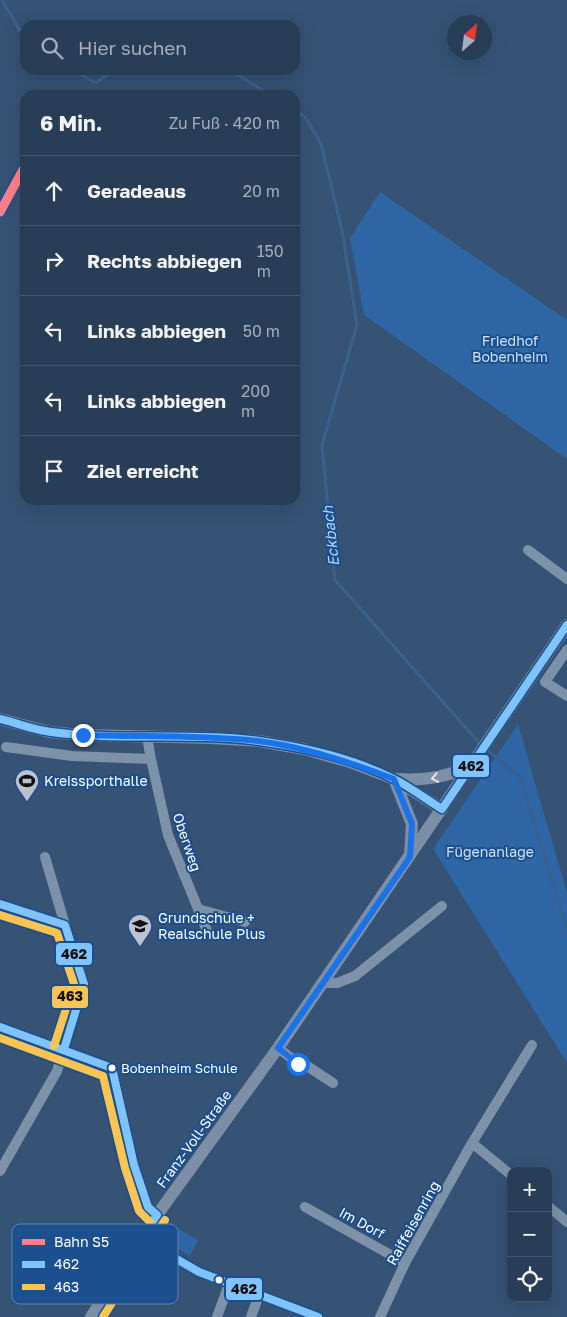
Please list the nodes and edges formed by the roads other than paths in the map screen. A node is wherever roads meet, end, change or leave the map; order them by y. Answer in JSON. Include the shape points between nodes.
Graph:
{"nodes":[{"id":1,"x":528,"y":550,"type":"dead end"},
{"id":2,"x":567,"y":579,"type":"edge"},
{"id":3,"x":567,"y":625,"type":"edge"},
{"id":4,"x":567,"y":650,"type":"edge"},
{"id":5,"x":567,"y":696,"type":"edge"},
{"id":6,"x":0,"y":719,"type":"edge"},
{"id":7,"x":147,"y":737,"type":"junction"},
{"id":8,"x":6,"y":747,"type":"dead end"},
{"id":9,"x":151,"y":759,"type":"junction"},
{"id":10,"x":477,"y":759,"type":"junction"},
{"id":11,"x":394,"y":779,"type":"junction"},
{"id":12,"x":442,"y":809,"type":"junction"},
{"id":13,"x":45,"y":857,"type":"dead end"},
{"id":14,"x":410,"y":857,"type":"junction"},
{"id":15,"x":0,"y":904,"type":"edge"},
{"id":16,"x":442,"y":906,"type":"dead end"},
{"id":17,"x":198,"y":909,"type":"junction"},
{"id":18,"x":245,"y":922,"type":"dead end"},
{"id":19,"x":65,"y":924,"type":"junction"},
{"id":20,"x":207,"y":931,"type":"dead end"},
{"id":21,"x":323,"y":983,"type":"junction"},
{"id":22,"x":0,"y":1027,"type":"edge"},
{"id":23,"x":532,"y":1045,"type":"dead end"},
{"id":24,"x":278,"y":1048,"type":"junction"},
{"id":25,"x":64,"y":1049,"type":"junction"},
{"id":26,"x":332,"y":1083,"type":"dead end"},
{"id":27,"x":472,"y":1143,"type":"junction"},
{"id":28,"x":0,"y":1171,"type":"edge"},
{"id":29,"x":507,"y":1172,"type":"edge"},
{"id":30,"x":305,"y":1207,"type":"dead end"},
{"id":31,"x":552,"y":1209,"type":"edge"},
{"id":32,"x":157,"y":1215,"type":"junction"},
{"id":33,"x":567,"y":1222,"type":"edge"},
{"id":34,"x":151,"y":1224,"type":"edge"},
{"id":35,"x":178,"y":1261,"type":"edge"},
{"id":36,"x":405,"y":1263,"type":"junction"},
{"id":37,"x":230,"y":1284,"type":"junction"},
{"id":38,"x":259,"y":1296,"type":"junction"},
{"id":39,"x":99,"y":1304,"type":"edge"},
{"id":40,"x":91,"y":1317,"type":"edge"},
{"id":41,"x":217,"y":1317,"type":"edge"},
{"id":42,"x":251,"y":1317,"type":"edge"},
{"id":43,"x":318,"y":1317,"type":"edge"},
{"id":44,"x":380,"y":1317,"type":"edge"}],
"edges":[{"from":1,"to":2,"type":"street"},
{"from":3,"to":10,"type":"main road","name":"Franz-Voll-Straße"},
{"from":4,"to":5,"type":"street","via":[[545,682]]},
{"from":6,"to":7,"type":"main road","via":[[49,732]]},
{"from":7,"to":9,"type":"street","name":"Oberweg"},
{"from":7,"to":11,"type":"main road","via":[[258,741],[350,762]]},
{"from":8,"to":9,"type":"street","via":[[72,756]]},
{"from":9,"to":17,"type":"street","name":"Oberweg","via":[[168,835]]},
{"from":10,"to":11,"type":"main road","one_way":true,"via":[[456,773],[433,779]]},
{"from":10,"to":12,"type":"main road","name":"Franz-Voll-Straße"},
{"from":11,"to":12,"type":"main road"},
{"from":11,"to":14,"type":"main road","via":[[412,824]]},
{"from":12,"to":14,"type":"main road","name":"Franz-Voll-Straße"},
{"from":13,"to":19,"type":"street"},
{"from":14,"to":21,"type":"main road","name":"Franz-Voll-Straße"},
{"from":15,"to":19,"type":"street"},
{"from":16,"to":21,"type":"street","via":[[355,976],[337,983]]},
{"from":17,"to":18,"type":"street"},
{"from":17,"to":20,"type":"street","name":"Oberweg"},
{"from":19,"to":25,"type":"street","via":[[84,984]]},
{"from":21,"to":24,"type":"main road","name":"Franz-Voll-Straße"},
{"from":22,"to":25,"type":"street"},
{"from":23,"to":27,"type":"street","name":"Raiffeisenring"},
{"from":24,"to":26,"type":"street","via":[[298,1064],[307,1066]]},
{"from":24,"to":32,"type":"main road","name":"Franz-Voll-Straße"},
{"from":25,"to":28,"type":"street","via":[[57,1072]]},
{"from":25,"to":32,"type":"street","via":[[112,1068],[134,1165],[148,1207]]},
{"from":27,"to":29,"type":"street"},
{"from":27,"to":36,"type":"street","name":"Raiffeisenring"},
{"from":30,"to":36,"type":"street","name":"Im Dorf"},
{"from":31,"to":33,"type":"street"},
{"from":32,"to":34,"type":"main road","name":"Franz-Voll-Straße"},
{"from":35,"to":37,"type":"street"},
{"from":36,"to":44,"type":"street","name":"Raiffeisenring"},
{"from":37,"to":38,"type":"street"},
{"from":37,"to":41,"type":"street"},
{"from":38,"to":42,"type":"street"},
{"from":38,"to":43,"type":"street"},
{"from":39,"to":40,"type":"main road","name":"Franz-Voll-Straße"}]}
